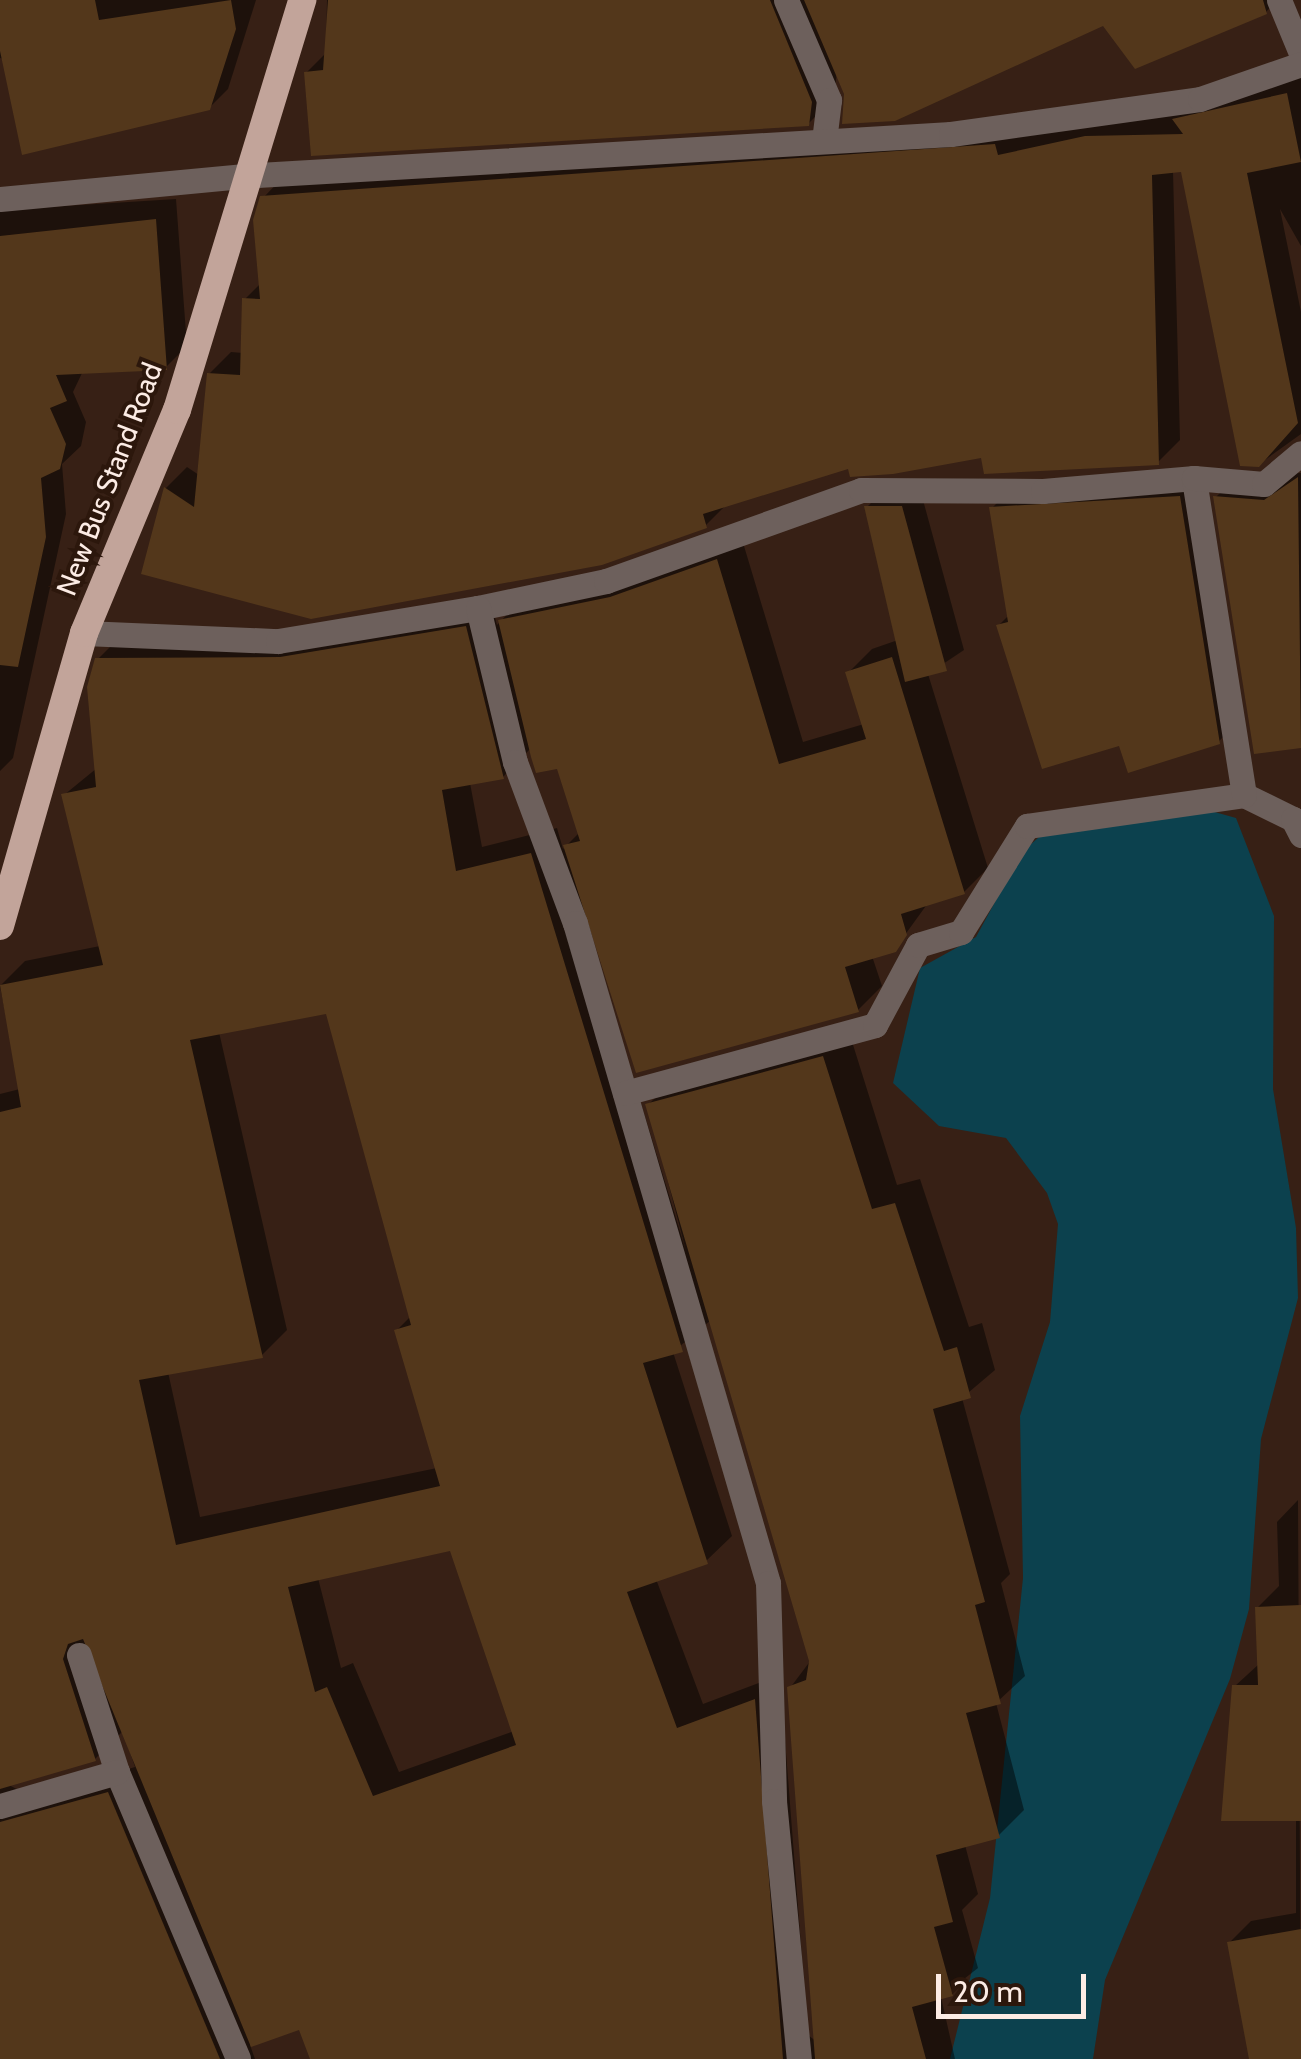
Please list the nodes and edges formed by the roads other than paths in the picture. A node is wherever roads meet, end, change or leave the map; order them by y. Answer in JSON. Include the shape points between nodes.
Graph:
{"nodes":[{"id":1,"x":302,"y":0,"type":"edge"},
{"id":2,"x":786,"y":0,"type":"edge"},
{"id":3,"x":1279,"y":0,"type":"edge"},
{"id":4,"x":1301,"y":52,"type":"edge"},
{"id":5,"x":1301,"y":64,"type":"edge"},
{"id":6,"x":824,"y":141,"type":"junction"},
{"id":7,"x":242,"y":176,"type":"junction"},
{"id":8,"x":0,"y":199,"type":"edge"},
{"id":9,"x":1301,"y":454,"type":"edge"},
{"id":10,"x":1194,"y":478,"type":"junction"},
{"id":11,"x":478,"y":608,"type":"junction"},
{"id":12,"x":84,"y":633,"type":"junction"},
{"id":13,"x":1244,"y":795,"type":"junction"},
{"id":14,"x":1301,"y":835,"type":"edge"},
{"id":15,"x":0,"y":926,"type":"edge"},
{"id":16,"x":625,"y":1093,"type":"junction"},
{"id":17,"x":79,"y":1655,"type":"dead end"},
{"id":18,"x":117,"y":1772,"type":"junction"},
{"id":19,"x":0,"y":1806,"type":"edge"},
{"id":20,"x":238,"y":2059,"type":"edge"},
{"id":21,"x":800,"y":2059,"type":"edge"}],
"edges":[{"from":1,"to":7,"type":"highway","name":"New Bus Stand Road"},
{"from":2,"to":6,"type":"street","via":[[829,100]]},
{"from":3,"to":4,"type":"street"},
{"from":5,"to":6,"type":"street","via":[[1200,100],[952,134]]},
{"from":6,"to":7,"type":"street"},
{"from":7,"to":8,"type":"street"},
{"from":7,"to":12,"type":"highway","name":"New Bus Stand Road","via":[[177,410]]},
{"from":9,"to":10,"type":"street","via":[[1264,484]]},
{"from":10,"to":11,"type":"street","via":[[1043,491],[861,490],[606,581]]},
{"from":10,"to":13,"type":"street"},
{"from":11,"to":12,"type":"street","via":[[278,641]]},
{"from":11,"to":16,"type":"street","via":[[515,762]]},
{"from":12,"to":15,"type":"highway","name":"New Bus Stand Road"},
{"from":13,"to":14,"type":"street","via":[[1293,819]]},
{"from":13,"to":16,"type":"street","via":[[1026,826],[961,932],[918,945],[876,1025]]},
{"from":16,"to":21,"type":"street","via":[[768,1583],[774,1800]]},
{"from":17,"to":18,"type":"street"},
{"from":18,"to":19,"type":"street"},
{"from":18,"to":20,"type":"street"}]}
